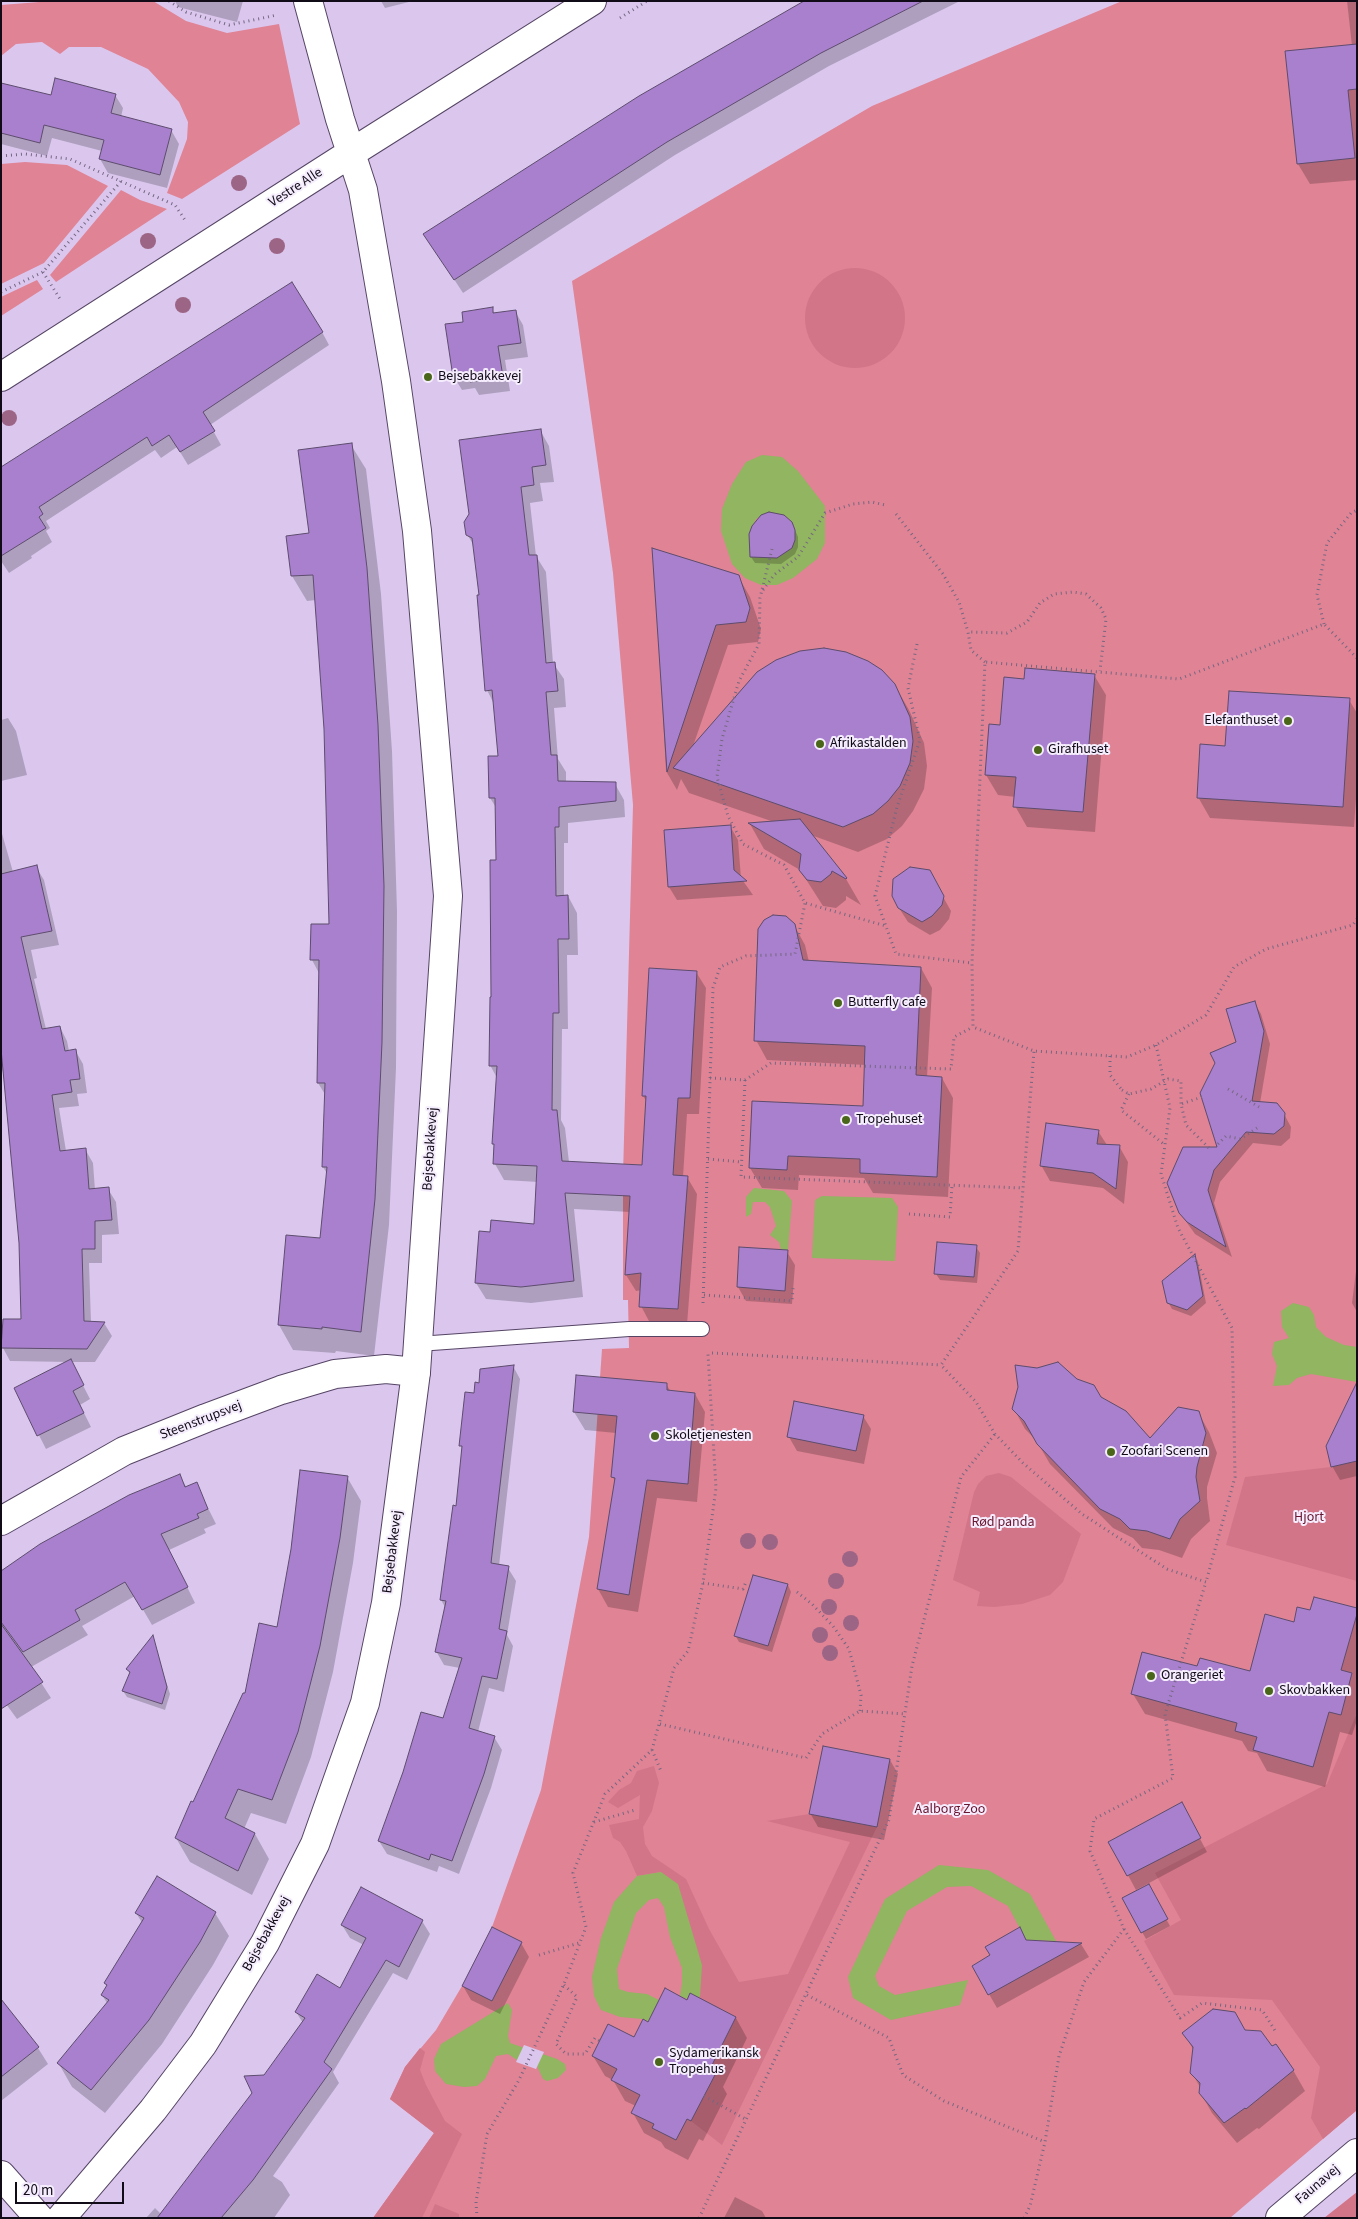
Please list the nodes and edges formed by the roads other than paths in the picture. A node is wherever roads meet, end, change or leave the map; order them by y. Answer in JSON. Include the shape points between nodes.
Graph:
{"nodes":[{"id":1,"x":592,"y":1,"type":"edge"},
{"id":2,"x":309,"y":5,"type":"edge"},
{"id":3,"x":351,"y":153,"type":"junction"},
{"id":4,"x":1,"y":377,"type":"edge"},
{"id":5,"x":702,"y":1329,"type":"road end"},
{"id":6,"x":418,"y":1344,"type":"junction"},
{"id":7,"x":416,"y":1372,"type":"junction"},
{"id":8,"x":1,"y":1521,"type":"edge"},
{"id":9,"x":1357,"y":2153,"type":"edge"},
{"id":10,"x":1,"y":2175,"type":"edge"},
{"id":11,"x":39,"y":2218,"type":"edge"},
{"id":12,"x":61,"y":2218,"type":"edge"},
{"id":13,"x":1280,"y":2218,"type":"edge"}],
"edges":[{"from":1,"to":3,"type":"street","name":"Vestre Alle"},
{"from":2,"to":3,"type":"street","name":"Bejsebakkevej"},
{"from":3,"to":4,"type":"street","name":"Vestre Alle"},
{"from":3,"to":6,"type":"street","name":"Bejsebakkevej","via":[[363,190],[386,319],[417,531],[448,896]]},
{"from":5,"to":6,"type":"lane","via":[[629,1329]]},
{"from":6,"to":7,"type":"street","name":"Bejsebakkevej"},
{"from":7,"to":8,"type":"street","name":"Steenstrupsvej","via":[[386,1369],[335,1374],[281,1390],[124,1451]]},
{"from":7,"to":12,"type":"street","name":"Bejsebakkevej","via":[[386,1603],[365,1703],[316,1844],[265,1942],[203,2044],[153,2110]]},
{"from":9,"to":13,"type":"street","name":"Faunavej"},
{"from":10,"to":11,"type":"street"}]}
